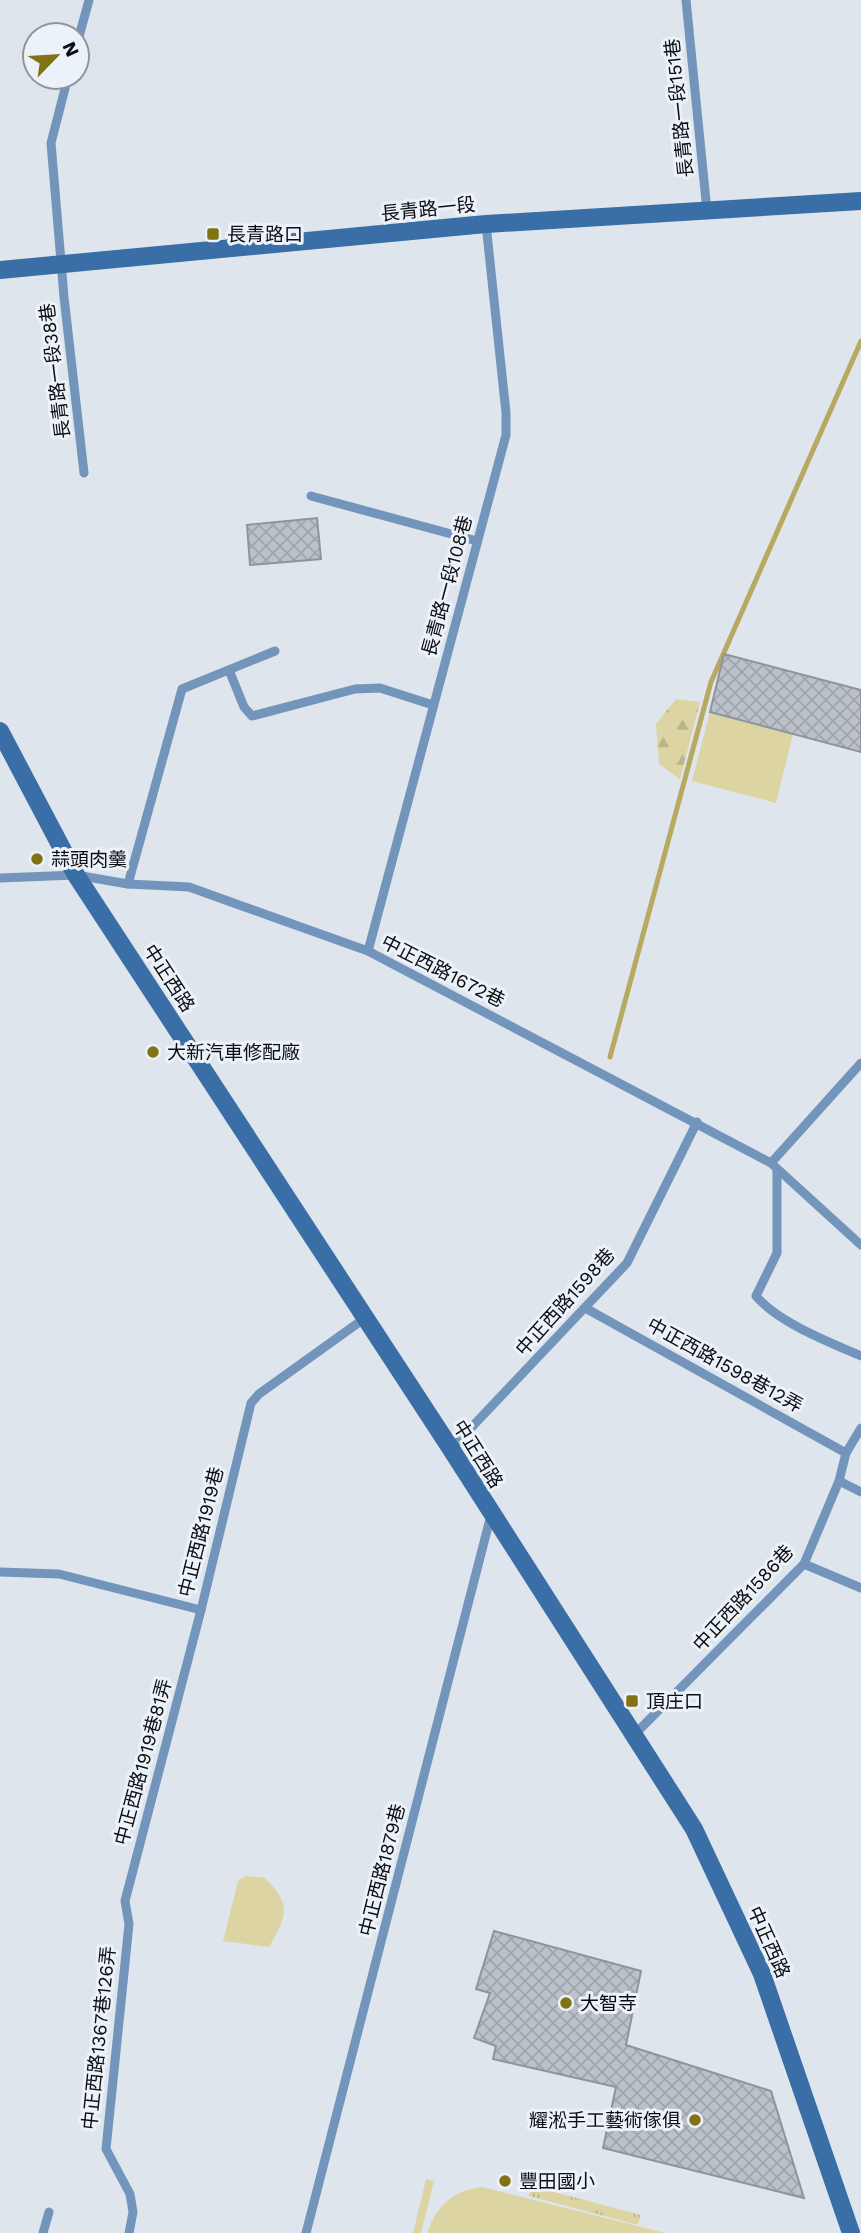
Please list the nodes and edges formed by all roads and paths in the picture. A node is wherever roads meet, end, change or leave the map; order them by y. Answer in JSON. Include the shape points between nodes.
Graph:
{"nodes":[{"id":1,"x":89,"y":0,"type":"edge"},
{"id":2,"x":686,"y":0,"type":"edge"},
{"id":3,"x":83,"y":21,"type":"edge"},
{"id":4,"x":64,"y":91,"type":"edge"},
{"id":5,"x":861,"y":201,"type":"edge"},
{"id":6,"x":707,"y":212,"type":"junction"},
{"id":7,"x":486,"y":224,"type":"junction"},
{"id":8,"x":62,"y":266,"type":"junction"},
{"id":9,"x":0,"y":270,"type":"edge"},
{"id":10,"x":84,"y":473,"type":"dead end"},
{"id":11,"x":311,"y":496,"type":"dead end"},
{"id":12,"x":477,"y":541,"type":"junction"},
{"id":13,"x":275,"y":651,"type":"dead end"},
{"id":14,"x":229,"y":670,"type":"junction"},
{"id":15,"x":433,"y":705,"type":"junction"},
{"id":16,"x":0,"y":731,"type":"edge"},
{"id":17,"x":76,"y":875,"type":"junction"},
{"id":18,"x":0,"y":878,"type":"edge"},
{"id":19,"x":128,"y":884,"type":"junction"},
{"id":20,"x":368,"y":951,"type":"junction"},
{"id":21,"x":861,"y":1063,"type":"edge"},
{"id":22,"x":697,"y":1122,"type":"junction"},
{"id":23,"x":774,"y":1166,"type":"junction"},
{"id":24,"x":861,"y":1245,"type":"edge"},
{"id":25,"x":587,"y":1308,"type":"junction"},
{"id":26,"x":365,"y":1318,"type":"junction"},
{"id":27,"x":861,"y":1356,"type":"edge"},
{"id":28,"x":861,"y":1428,"type":"edge"},
{"id":29,"x":451,"y":1449,"type":"junction"},
{"id":30,"x":846,"y":1453,"type":"junction"},
{"id":31,"x":839,"y":1481,"type":"junction"},
{"id":32,"x":861,"y":1492,"type":"edge"},
{"id":33,"x":491,"y":1515,"type":"junction"},
{"id":34,"x":804,"y":1564,"type":"junction"},
{"id":35,"x":0,"y":1572,"type":"edge"},
{"id":36,"x":861,"y":1588,"type":"edge"},
{"id":37,"x":201,"y":1610,"type":"junction"},
{"id":38,"x":635,"y":1734,"type":"junction"},
{"id":39,"x":129,"y":1924,"type":"joint"},
{"id":40,"x":49,"y":2212,"type":"dead end"},
{"id":41,"x":43,"y":2233,"type":"edge"},
{"id":42,"x":129,"y":2233,"type":"edge"},
{"id":43,"x":306,"y":2233,"type":"edge"},
{"id":44,"x":851,"y":2233,"type":"edge"}],
"edges":[{"from":1,"to":3,"type":"lane"},
{"from":2,"to":6,"type":"lane","name":"長青路一段151巷"},
{"from":4,"to":8,"type":"lane","name":"長青路一段38巷","via":[[51,143]]},
{"from":5,"to":6,"type":"main road","name":"長青路一段"},
{"from":6,"to":7,"type":"main road","name":"長青路一段"},
{"from":7,"to":8,"type":"main road","name":"長青路一段"},
{"from":7,"to":12,"type":"lane","name":"長青路一段108巷","via":[[506,435]]},
{"from":8,"to":9,"type":"main road","name":"長青路一段"},
{"from":8,"to":10,"type":"lane","name":"長青路一段38巷"},
{"from":11,"to":12,"type":"lane"},
{"from":12,"to":15,"type":"lane","name":"長青路一段108巷"},
{"from":13,"to":14,"type":"lane"},
{"from":14,"to":15,"type":"lane","via":[[252,716],[355,688],[380,688]]},
{"from":14,"to":19,"type":"lane","via":[[182,689]]},
{"from":15,"to":20,"type":"lane","name":"長青路一段108巷"},
{"from":16,"to":17,"type":"main road","name":"中正西路"},
{"from":17,"to":18,"type":"lane","name":"中正西路1672巷"},
{"from":17,"to":19,"type":"lane","name":"中正西路1672巷"},
{"from":17,"to":26,"type":"main road","name":"中正西路"},
{"from":19,"to":20,"type":"lane","name":"中正西路1672巷","via":[[189,887]]},
{"from":20,"to":22,"type":"lane","name":"中正西路1672巷"},
{"from":21,"to":23,"type":"lane"},
{"from":22,"to":23,"type":"lane","name":"中正西路1672巷"},
{"from":22,"to":25,"type":"lane","name":"中正西路1598巷","via":[[626,1264]]},
{"from":23,"to":24,"type":"lane","name":"中正西路1672巷"},
{"from":23,"to":27,"type":"lane","via":[[777,1253],[756,1296],[818,1336]]},
{"from":25,"to":29,"type":"lane","name":"中正西路1598巷"},
{"from":25,"to":30,"type":"lane","name":"中正西路1598巷12弄"},
{"from":26,"to":29,"type":"main road","name":"中正西路"},
{"from":26,"to":37,"type":"lane","name":"中正西路1919巷","via":[[251,1403]]},
{"from":28,"to":30,"type":"lane","name":"中正西路1586巷"},
{"from":29,"to":33,"type":"main road","name":"中正西路"},
{"from":30,"to":31,"type":"lane","name":"中正西路1586巷"},
{"from":31,"to":32,"type":"lane"},
{"from":31,"to":34,"type":"lane","name":"中正西路1586巷"},
{"from":33,"to":38,"type":"main road","name":"中正西路"},
{"from":33,"to":43,"type":"lane","name":"中正西路1879巷"},
{"from":34,"to":36,"type":"lane"},
{"from":34,"to":38,"type":"lane","name":"中正西路1586巷"},
{"from":35,"to":37,"type":"lane","name":"中正西路1919巷","via":[[59,1574]]},
{"from":37,"to":39,"type":"lane","name":"中正西路1919巷81弄","via":[[125,1901]]},
{"from":38,"to":44,"type":"main road","name":"中正西路","via":[[694,1829],[762,1974]]},
{"from":39,"to":42,"type":"lane","name":"中正西路1367巷126弄","via":[[106,2148],[130,2194]]},
{"from":40,"to":41,"type":"lane"}]}
